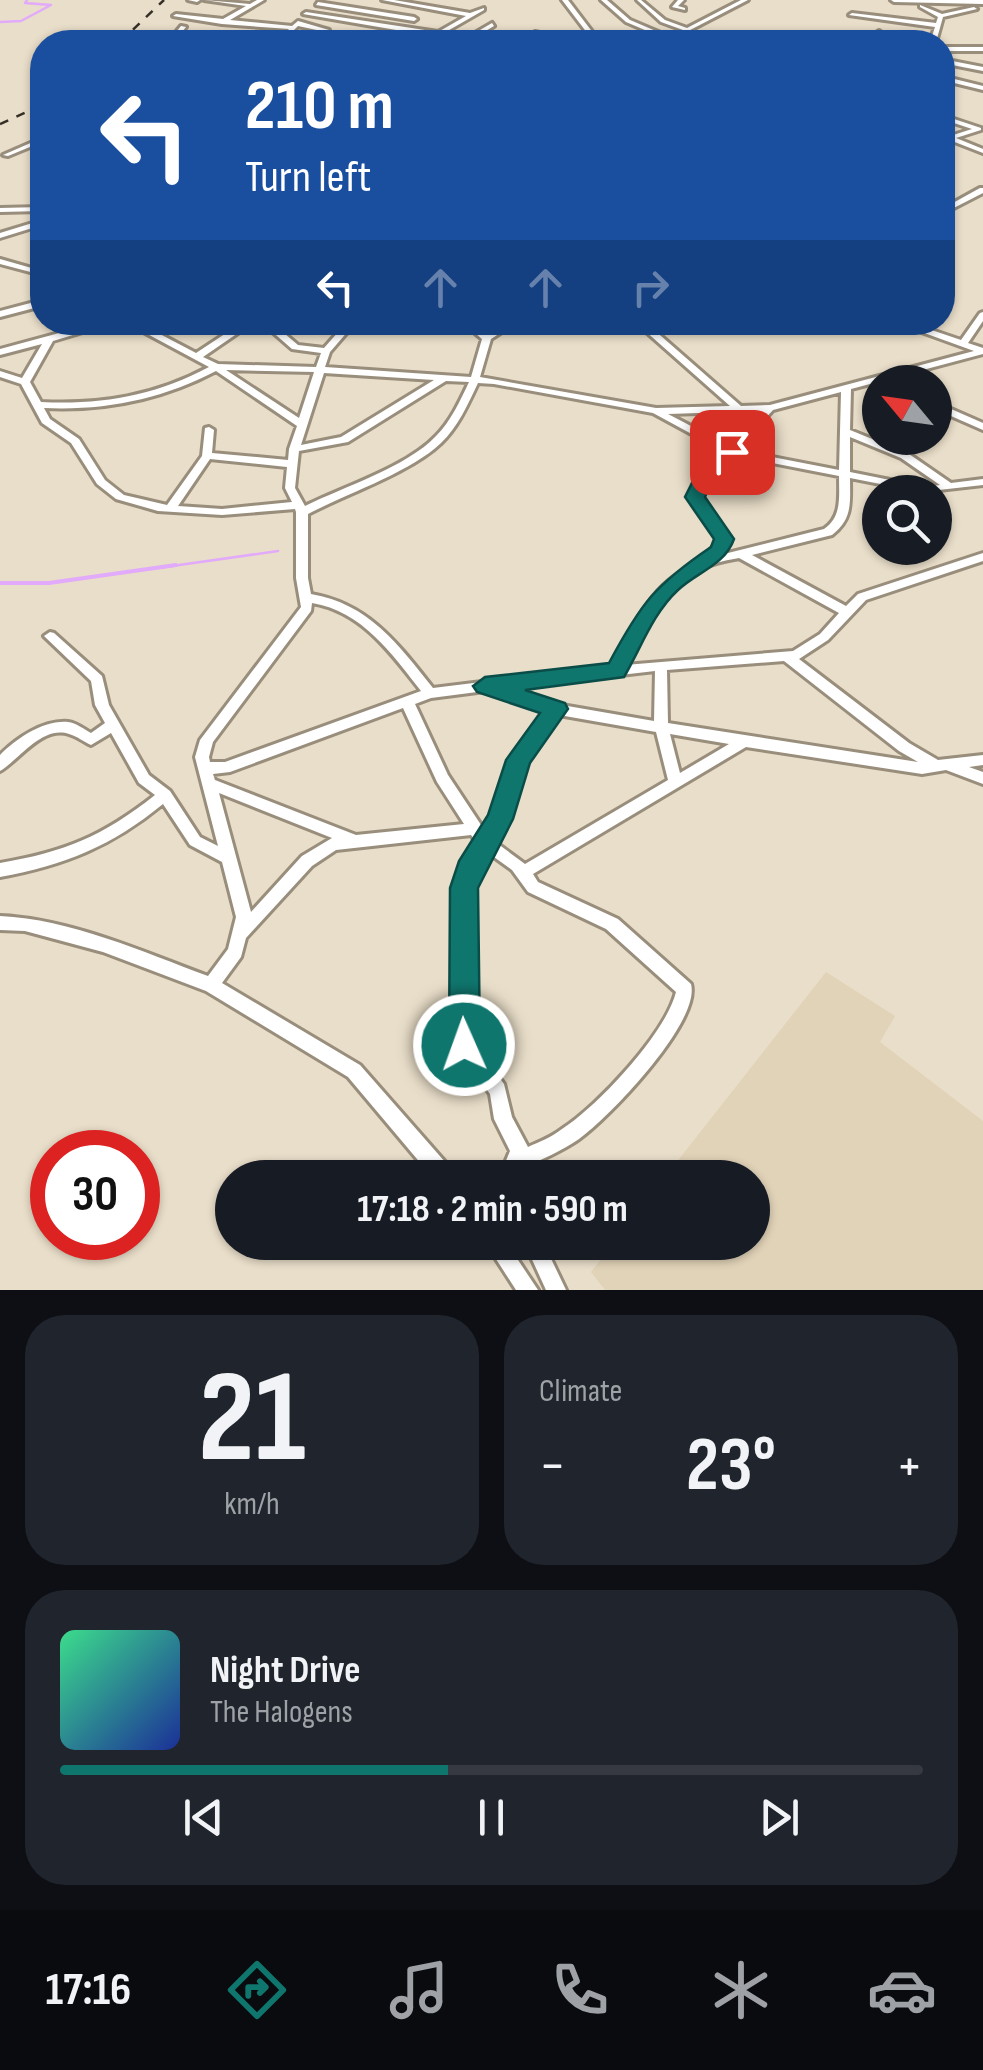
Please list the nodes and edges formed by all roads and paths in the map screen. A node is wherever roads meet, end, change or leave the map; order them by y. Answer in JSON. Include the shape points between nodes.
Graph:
{"nodes":[{"id":1,"x":206,"y":0,"type":"edge"},
{"id":2,"x":260,"y":0,"type":"edge"},
{"id":3,"x":384,"y":0,"type":"edge"},
{"id":4,"x":564,"y":0,"type":"edge"},
{"id":5,"x":604,"y":0,"type":"edge"},
{"id":6,"x":681,"y":0,"type":"edge"},
{"id":7,"x":744,"y":0,"type":"edge"},
{"id":8,"x":894,"y":0,"type":"edge"},
{"id":9,"x":639,"y":1,"type":"edge"},
{"id":10,"x":321,"y":2,"type":"edge"},
{"id":11,"x":983,"y":2,"type":"edge"},
{"id":12,"x":919,"y":5,"type":"dead end"},
{"id":13,"x":248,"y":6,"type":"junction"},
{"id":14,"x":482,"y":9,"type":"dead end"},
{"id":15,"x":683,"y":9,"type":"dead end"},
{"id":16,"x":974,"y":10,"type":"dead end"},
{"id":17,"x":306,"y":14,"type":"junction"},
{"id":18,"x":470,"y":14,"type":"junction"},
{"id":19,"x":852,"y":15,"type":"dead end"},
{"id":20,"x":176,"y":16,"type":"dead end"},
{"id":21,"x":942,"y":16,"type":"junction"},
{"id":22,"x":222,"y":22,"type":"junction"},
{"id":23,"x":492,"y":25,"type":"dead end"},
{"id":24,"x":936,"y":25,"type":"junction"},
{"id":25,"x":296,"y":26,"type":"junction"},
{"id":26,"x":183,"y":27,"type":"dead end"},
{"id":27,"x":404,"y":29,"type":"junction"},
{"id":28,"x":181,"y":30,"type":"edge"},
{"id":29,"x":293,"y":30,"type":"edge"},
{"id":30,"x":326,"y":30,"type":"dead end"},
{"id":31,"x":411,"y":30,"type":"edge"},
{"id":32,"x":444,"y":30,"type":"edge"},
{"id":33,"x":483,"y":30,"type":"edge"},
{"id":34,"x":588,"y":30,"type":"edge"},
{"id":35,"x":646,"y":30,"type":"edge"},
{"id":36,"x":688,"y":30,"type":"joint"},
{"id":37,"x":935,"y":30,"type":"edge"},
{"id":38,"x":955,"y":49,"type":"edge"},
{"id":39,"x":983,"y":50,"type":"edge"},
{"id":40,"x":955,"y":64,"type":"edge"},
{"id":41,"x":983,"y":69,"type":"edge"},
{"id":42,"x":955,"y":81,"type":"edge"},
{"id":43,"x":983,"y":88,"type":"edge"},
{"id":44,"x":955,"y":121,"type":"edge"},
{"id":45,"x":981,"y":129,"type":"edge"},
{"id":46,"x":955,"y":136,"type":"edge"},
{"id":47,"x":955,"y":140,"type":"edge"},
{"id":48,"x":30,"y":145,"type":"edge"},
{"id":49,"x":983,"y":152,"type":"edge"},
{"id":50,"x":6,"y":155,"type":"dead end"},
{"id":51,"x":983,"y":190,"type":"edge"},
{"id":52,"x":955,"y":205,"type":"edge"},
{"id":53,"x":30,"y":209,"type":"edge"},
{"id":54,"x":0,"y":210,"type":"edge"},
{"id":55,"x":30,"y":227,"type":"edge"},
{"id":56,"x":0,"y":236,"type":"edge"},
{"id":57,"x":0,"y":261,"type":"edge"},
{"id":58,"x":19,"y":266,"type":"junction"},
{"id":59,"x":30,"y":269,"type":"edge"},
{"id":60,"x":0,"y":274,"type":"edge"},
{"id":61,"x":30,"y":305,"type":"edge"},
{"id":62,"x":0,"y":314,"type":"edge"},
{"id":63,"x":983,"y":315,"type":"edge"},
{"id":64,"x":64,"y":335,"type":"edge"},
{"id":65,"x":155,"y":335,"type":"edge"},
{"id":66,"x":230,"y":335,"type":"edge"},
{"id":67,"x":279,"y":335,"type":"edge"},
{"id":68,"x":340,"y":335,"type":"edge"},
{"id":69,"x":483,"y":335,"type":"edge"},
{"id":70,"x":492,"y":335,"type":"edge"},
{"id":71,"x":655,"y":335,"type":"edge"},
{"id":72,"x":936,"y":335,"type":"edge"},
{"id":73,"x":487,"y":338,"type":"junction"},
{"id":74,"x":49,"y":339,"type":"junction"},
{"id":75,"x":963,"y":344,"type":"junction"},
{"id":76,"x":983,"y":350,"type":"edge"},
{"id":77,"x":326,"y":351,"type":"junction"},
{"id":78,"x":0,"y":352,"type":"edge"},
{"id":79,"x":297,"y":352,"type":"junction"},
{"id":80,"x":197,"y":357,"type":"junction"},
{"id":81,"x":926,"y":365,"type":"edge"},
{"id":82,"x":276,"y":366,"type":"junction"},
{"id":83,"x":216,"y":367,"type":"junction"},
{"id":84,"x":305,"y":368,"type":"junction"},
{"id":85,"x":320,"y":368,"type":"junction"},
{"id":86,"x":0,"y":374,"type":"edge"},
{"id":87,"x":444,"y":378,"type":"junction"},
{"id":88,"x":474,"y":381,"type":"junction"},
{"id":89,"x":25,"y":382,"type":"junction"},
{"id":90,"x":862,"y":383,"type":"edge"},
{"id":91,"x":846,"y":388,"type":"junction"},
{"id":92,"x":36,"y":405,"type":"junction"},
{"id":93,"x":74,"y":407,"type":"junction"},
{"id":94,"x":737,"y":407,"type":"junction"},
{"id":95,"x":770,"y":408,"type":"junction"},
{"id":96,"x":656,"y":411,"type":"junction"},
{"id":97,"x":952,"y":413,"type":"edge"},
{"id":98,"x":46,"y":421,"type":"junction"},
{"id":99,"x":302,"y":425,"type":"junction"},
{"id":100,"x":983,"y":427,"type":"edge"},
{"id":101,"x":209,"y":430,"type":"dead end"},
{"id":102,"x":846,"y":432,"type":"junction"},
{"id":103,"x":294,"y":449,"type":"junction"},
{"id":104,"x":732,"y":452,"type":"junction"},
{"id":105,"x":207,"y":456,"type":"junction"},
{"id":106,"x":292,"y":464,"type":"junction"},
{"id":107,"x":845,"y":474,"type":"junction"},
{"id":108,"x":933,"y":475,"type":"edge"},
{"id":109,"x":862,"y":477,"type":"edge"},
{"id":110,"x":983,"y":482,"type":"edge"},
{"id":111,"x":952,"y":487,"type":"edge"},
{"id":112,"x":299,"y":508,"type":"junction"},
{"id":113,"x":170,"y":509,"type":"junction"},
{"id":114,"x":740,"y":553,"type":"junction"},
{"id":115,"x":983,"y":558,"type":"edge"},
{"id":116,"x":706,"y":562,"type":"junction"},
{"id":117,"x":308,"y":598,"type":"junction"},
{"id":118,"x":848,"y":614,"type":"junction"},
{"id":119,"x":50,"y":636,"type":"dead end"},
{"id":120,"x":787,"y":656,"type":"junction"},
{"id":121,"x":661,"y":668,"type":"junction"},
{"id":122,"x":616,"y":670,"type":"junction"},
{"id":123,"x":485,"y":686,"type":"junction"},
{"id":124,"x":430,"y":693,"type":"junction"},
{"id":125,"x":408,"y":704,"type":"junction"},
{"id":126,"x":556,"y":709,"type":"junction"},
{"id":127,"x":114,"y":724,"type":"junction"},
{"id":128,"x":660,"y":726,"type":"junction"},
{"id":129,"x":744,"y":742,"type":"junction"},
{"id":130,"x":983,"y":760,"type":"edge"},
{"id":131,"x":0,"y":765,"type":"edge"},
{"id":132,"x":946,"y":768,"type":"junction"},
{"id":133,"x":209,"y":776,"type":"junction"},
{"id":134,"x":983,"y":778,"type":"edge"},
{"id":135,"x":674,"y":782,"type":"junction"},
{"id":136,"x":165,"y":795,"type":"junction"},
{"id":137,"x":471,"y":828,"type":"junction"},
{"id":138,"x":350,"y":840,"type":"junction"},
{"id":139,"x":484,"y":842,"type":"junction"},
{"id":140,"x":230,"y":859,"type":"junction"},
{"id":141,"x":0,"y":870,"type":"edge"},
{"id":142,"x":522,"y":872,"type":"junction"},
{"id":143,"x":0,"y":923,"type":"edge"},
{"id":144,"x":242,"y":933,"type":"junction"},
{"id":145,"x":211,"y":985,"type":"junction"},
{"id":146,"x":431,"y":1160,"type":"edge"},
{"id":147,"x":517,"y":1160,"type":"edge"},
{"id":148,"x":530,"y":1160,"type":"edge"},
{"id":149,"x":507,"y":1260,"type":"edge"},
{"id":150,"x":542,"y":1260,"type":"edge"},
{"id":151,"x":528,"y":1290,"type":"edge"},
{"id":152,"x":556,"y":1290,"type":"edge"}],
"edges":[{"from":1,"to":13,"type":"street"},
{"from":2,"to":13,"type":"street"},
{"from":3,"to":18,"type":"street"},
{"from":4,"to":34,"type":"street"},
{"from":5,"to":35,"type":"street"},
{"from":6,"to":15,"type":"street","via":[[675,6]]},
{"from":7,"to":36,"type":"street"},
{"from":8,"to":11,"type":"street"},
{"from":9,"to":36,"type":"street"},
{"from":10,"to":17,"type":"street"},
{"from":10,"to":27,"type":"street","via":[[416,20]]},
{"from":12,"to":21,"type":"street"},
{"from":13,"to":22,"type":"street"},
{"from":14,"to":18,"type":"street"},
{"from":16,"to":21,"type":"street"},
{"from":17,"to":25,"type":"street"},
{"from":17,"to":27,"type":"street"},
{"from":18,"to":32,"type":"street"},
{"from":19,"to":24,"type":"street"},
{"from":20,"to":22,"type":"street"},
{"from":21,"to":24,"type":"street"},
{"from":22,"to":25,"type":"street"},
{"from":23,"to":33,"type":"street"},
{"from":24,"to":37,"type":"street"},
{"from":25,"to":29,"type":"street"},
{"from":25,"to":30,"type":"street"},
{"from":26,"to":28,"type":"street"},
{"from":27,"to":31,"type":"street"},
{"from":38,"to":39,"type":"street"},
{"from":40,"to":41,"type":"street"},
{"from":42,"to":43,"type":"street"},
{"from":44,"to":45,"type":"street"},
{"from":45,"to":46,"type":"street"},
{"from":47,"to":49,"type":"street"},
{"from":48,"to":50,"type":"street"},
{"from":51,"to":52,"type":"street"},
{"from":53,"to":54,"type":"street"},
{"from":55,"to":56,"type":"street"},
{"from":57,"to":58,"type":"street"},
{"from":58,"to":59,"type":"street"},
{"from":58,"to":60,"type":"street"},
{"from":61,"to":62,"type":"street"},
{"from":63,"to":75,"type":"street"},
{"from":64,"to":74,"type":"street"},
{"from":65,"to":80,"type":"street"},
{"from":66,"to":80,"type":"street"},
{"from":67,"to":79,"type":"street"},
{"from":68,"to":77,"type":"street"},
{"from":69,"to":73,"type":"street"},
{"from":70,"to":73,"type":"street"},
{"from":71,"to":94,"type":"street"},
{"from":72,"to":75,"type":"street"},
{"from":73,"to":88,"type":"street"},
{"from":74,"to":78,"type":"street"},
{"from":74,"to":89,"type":"street"},
{"from":75,"to":76,"type":"street"},
{"from":76,"to":81,"type":"street"},
{"from":77,"to":79,"type":"street"},
{"from":77,"to":85,"type":"street"},
{"from":79,"to":82,"type":"street"},
{"from":79,"to":84,"type":"street"},
{"from":80,"to":83,"type":"street"},
{"from":82,"to":83,"type":"street"},
{"from":82,"to":84,"type":"street"},
{"from":83,"to":93,"type":"street","via":[[140,397]]},
{"from":83,"to":99,"type":"street"},
{"from":84,"to":85,"type":"street"},
{"from":85,"to":87,"type":"street"},
{"from":85,"to":99,"type":"street"},
{"from":86,"to":89,"type":"street"},
{"from":87,"to":88,"type":"street"},
{"from":87,"to":103,"type":"street","via":[[344,440]]},
{"from":88,"to":96,"type":"street"},
{"from":88,"to":112,"type":"street","via":[[433,446]]},
{"from":89,"to":92,"type":"street"},
{"from":90,"to":91,"type":"street"},
{"from":91,"to":95,"type":"street"},
{"from":91,"to":102,"type":"street"},
{"from":92,"to":93,"type":"street"},
{"from":92,"to":98,"type":"street"},
{"from":93,"to":98,"type":"street"},
{"from":94,"to":95,"type":"street"},
{"from":94,"to":96,"type":"street"},
{"from":95,"to":104,"type":"street"},
{"from":96,"to":104,"type":"street"},
{"from":97,"to":100,"type":"street"},
{"from":98,"to":113,"type":"street","via":[[75,441],[110,490],[139,505]]},
{"from":99,"to":103,"type":"street"},
{"from":101,"to":105,"type":"street"},
{"from":102,"to":107,"type":"street"},
{"from":102,"to":108,"type":"street"},
{"from":103,"to":106,"type":"street"},
{"from":104,"to":107,"type":"street"},
{"from":104,"to":116,"type":"street","via":[[698,484],[695,497],[724,539]]},
{"from":105,"to":106,"type":"street"},
{"from":105,"to":113,"type":"street"},
{"from":106,"to":112,"type":"street","via":[[290,488]]},
{"from":107,"to":109,"type":"street"},
{"from":107,"to":114,"type":"street","via":[[839,524]]},
{"from":110,"to":111,"type":"street"},
{"from":112,"to":113,"type":"street"},
{"from":112,"to":117,"type":"street"},
{"from":114,"to":116,"type":"street"},
{"from":114,"to":118,"type":"street"},
{"from":115,"to":118,"type":"street","via":[[881,588]]},
{"from":116,"to":122,"type":"street","via":[[670,585],[647,612]]},
{"from":117,"to":124,"type":"street","via":[[339,604],[374,628]]},
{"from":117,"to":133,"type":"street","via":[[302,618],[207,740],[202,757]]},
{"from":118,"to":120,"type":"street","via":[[812,647]]},
{"from":119,"to":127,"type":"street","via":[[92,672]]},
{"from":120,"to":121,"type":"street"},
{"from":120,"to":132,"type":"street","via":[[904,746]]},
{"from":121,"to":122,"type":"street"},
{"from":121,"to":128,"type":"street"},
{"from":122,"to":123,"type":"street"},
{"from":123,"to":124,"type":"street"},
{"from":123,"to":126,"type":"street"},
{"from":124,"to":125,"type":"street"},
{"from":125,"to":133,"type":"street"},
{"from":125,"to":137,"type":"street"},
{"from":126,"to":128,"type":"street"},
{"from":126,"to":139,"type":"street","via":[[518,760],[500,819]]},
{"from":127,"to":131,"type":"street","via":[[91,740],[69,727],[38,734]]},
{"from":127,"to":136,"type":"street","via":[[144,779]]},
{"from":128,"to":129,"type":"street"},
{"from":128,"to":135,"type":"street"},
{"from":129,"to":132,"type":"street"},
{"from":129,"to":135,"type":"street"},
{"from":130,"to":132,"type":"street"},
{"from":132,"to":134,"type":"street"},
{"from":133,"to":138,"type":"street"},
{"from":133,"to":140,"type":"street"},
{"from":135,"to":142,"type":"street"},
{"from":136,"to":140,"type":"street","via":[[195,842]]},
{"from":136,"to":141,"type":"street","via":[[96,846]]},
{"from":137,"to":138,"type":"street"},
{"from":137,"to":139,"type":"street"},
{"from":138,"to":144,"type":"street","via":[[307,861]]},
{"from":139,"to":142,"type":"street"},
{"from":139,"to":147,"type":"street","via":[[464,888],[462,1035],[468,1055],[498,1090],[503,1119],[520,1150]]},
{"from":140,"to":144,"type":"street"},
{"from":142,"to":148,"type":"street","via":[[533,887],[612,924],[677,978],[686,1003],[658,1045],[573,1134]]},
{"from":143,"to":145,"type":"street","via":[[103,945]]},
{"from":144,"to":145,"type":"street"},
{"from":145,"to":146,"type":"street","via":[[354,1071]]},
{"from":149,"to":151,"type":"street"},
{"from":150,"to":152,"type":"street"}]}
